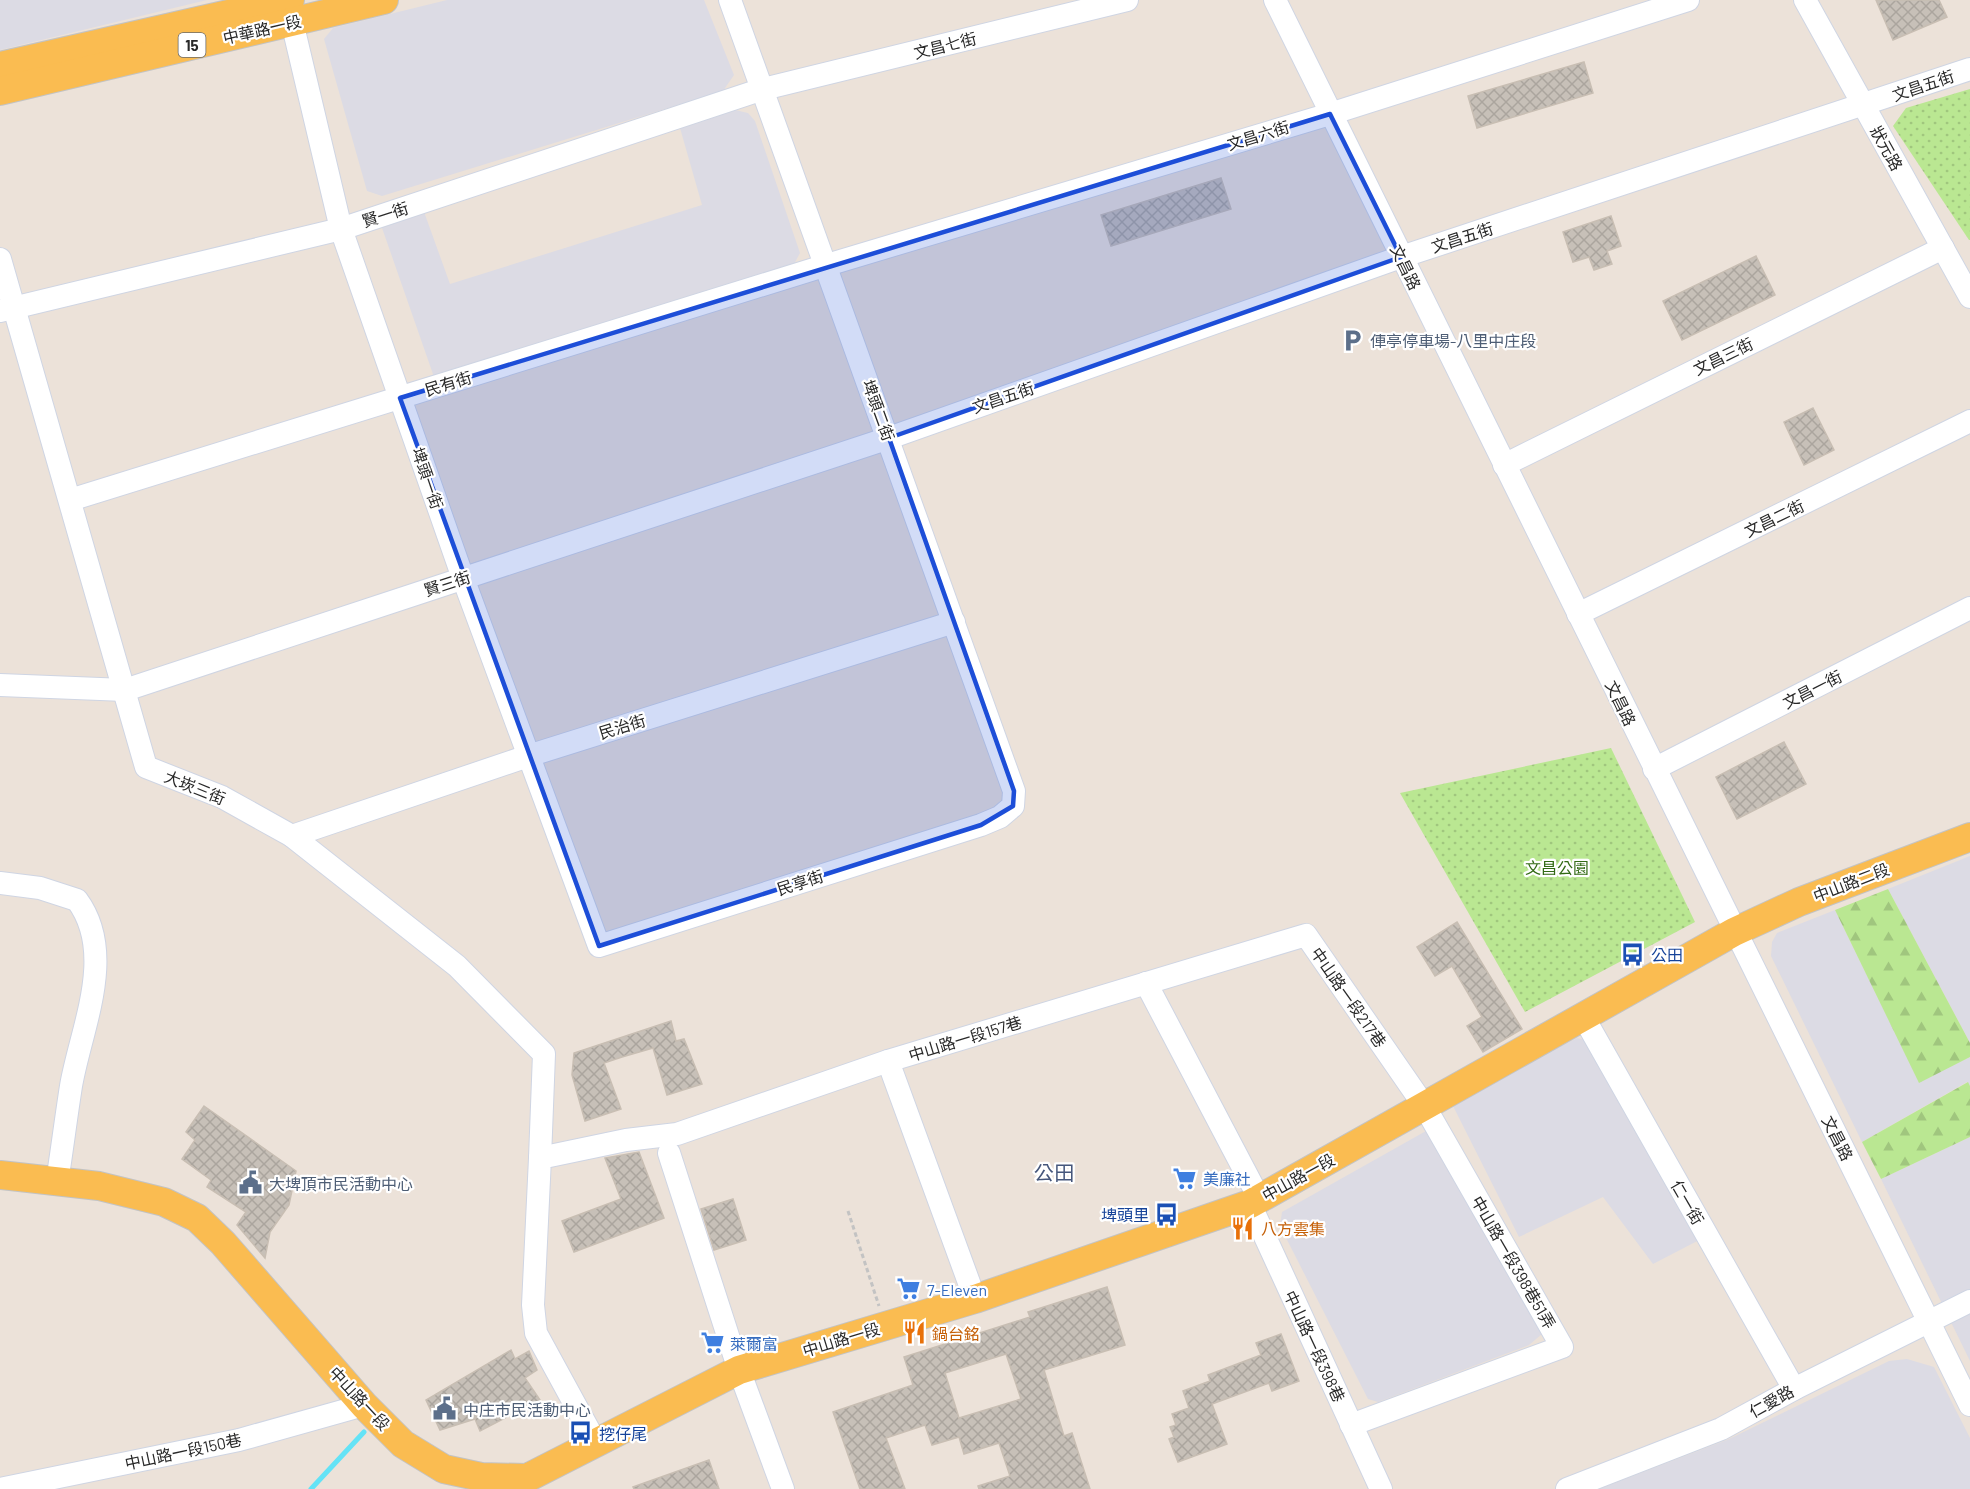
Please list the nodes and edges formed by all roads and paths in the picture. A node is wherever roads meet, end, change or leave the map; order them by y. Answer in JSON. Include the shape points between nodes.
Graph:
{"nodes":[{"id":1,"x":384,"y":0,"type":"edge"},
{"id":2,"x":730,"y":0,"type":"edge"},
{"id":3,"x":1126,"y":0,"type":"edge"},
{"id":4,"x":1275,"y":0,"type":"edge"},
{"id":5,"x":1688,"y":0,"type":"edge"},
{"id":6,"x":1805,"y":0,"type":"edge"},
{"id":7,"x":289,"y":8,"type":"edge"},
{"id":8,"x":0,"y":66,"type":"edge"},
{"id":9,"x":1970,"y":69,"type":"edge"},
{"id":10,"x":763,"y":90,"type":"junction"},
{"id":11,"x":0,"y":91,"type":"edge"},
{"id":12,"x":1864,"y":106,"type":"junction"},
{"id":13,"x":1330,"y":114,"type":"junction"},
{"id":14,"x":341,"y":229,"type":"junction"},
{"id":15,"x":1943,"y":248,"type":"junction"},
{"id":16,"x":1401,"y":257,"type":"junction"},
{"id":17,"x":0,"y":259,"type":"edge"},
{"id":18,"x":827,"y":265,"type":"junction"},
{"id":19,"x":1970,"y":297,"type":"edge"},
{"id":20,"x":7,"y":310,"type":"edge"},
{"id":21,"x":400,"y":398,"type":"junction"},
{"id":22,"x":1970,"y":421,"type":"edge"},
{"id":23,"x":889,"y":438,"type":"junction"},
{"id":24,"x":1504,"y":465,"type":"junction"},
{"id":25,"x":70,"y":500,"type":"junction"},
{"id":26,"x":463,"y":578,"type":"junction"},
{"id":27,"x":1970,"y":608,"type":"edge"},
{"id":28,"x":1578,"y":614,"type":"junction"},
{"id":29,"x":954,"y":621,"type":"junction"},
{"id":30,"x":0,"y":685,"type":"edge"},
{"id":31,"x":125,"y":690,"type":"junction"},
{"id":32,"x":528,"y":756,"type":"junction"},
{"id":33,"x":1654,"y":769,"type":"junction"},
{"id":34,"x":1000,"y":817,"type":"joint"},
{"id":35,"x":292,"y":836,"type":"junction"},
{"id":36,"x":1970,"y":837,"type":"edge"},
{"id":37,"x":0,"y":883,"type":"edge"},
{"id":38,"x":1734,"y":932,"type":"junction"},
{"id":39,"x":599,"y":946,"type":"joint"},
{"id":40,"x":1146,"y":982,"type":"junction"},
{"id":41,"x":1583,"y":1016,"type":"junction"},
{"id":42,"x":888,"y":1061,"type":"junction"},
{"id":43,"x":1425,"y":1107,"type":"junction"},
{"id":44,"x":669,"y":1153,"type":"dead end"},
{"id":45,"x":540,"y":1158,"type":"junction"},
{"id":46,"x":0,"y":1175,"type":"edge"},
{"id":47,"x":57,"y":1182,"type":"junction"},
{"id":48,"x":1254,"y":1201,"type":"junction"},
{"id":49,"x":848,"y":1211,"type":"dead end"},
{"id":50,"x":975,"y":1299,"type":"junction"},
{"id":51,"x":1970,"y":1301,"type":"edge"},
{"id":52,"x":1930,"y":1321,"type":"junction"},
{"id":53,"x":885,"y":1325,"type":"junction"},
{"id":54,"x":739,"y":1370,"type":"junction"},
{"id":55,"x":1794,"y":1389,"type":"junction"},
{"id":56,"x":364,"y":1405,"type":"junction"},
{"id":57,"x":1970,"y":1405,"type":"edge"},
{"id":58,"x":1351,"y":1425,"type":"junction"},
{"id":59,"x":596,"y":1443,"type":"junction"},
{"id":60,"x":520,"y":1484,"type":"edge"},
{"id":61,"x":0,"y":1489,"type":"edge"},
{"id":62,"x":783,"y":1489,"type":"edge"},
{"id":63,"x":1381,"y":1489,"type":"edge"},
{"id":64,"x":1567,"y":1489,"type":"edge"}],
"edges":[{"from":1,"to":7,"type":"main road","name":"中華路一段","number":"15"},
{"from":2,"to":10,"type":"street","name":"埤頭二街"},
{"from":3,"to":10,"type":"street","name":"文昌七街"},
{"from":4,"to":13,"type":"street","name":"文昌路"},
{"from":5,"to":13,"type":"street","name":"文昌六街"},
{"from":6,"to":12,"type":"street","name":"狀元路"},
{"from":7,"to":8,"type":"main road","name":"中華路一段","number":"15"},
{"from":7,"to":11,"type":"main road","name":"中華路一段","number":"15"},
{"from":7,"to":14,"type":"street","name":"埤頭一街"},
{"from":9,"to":12,"type":"street","name":"文昌五街"},
{"from":10,"to":14,"type":"street","name":"賢一街"},
{"from":10,"to":18,"type":"street","name":"埤頭二街"},
{"from":12,"to":15,"type":"street","name":"狀元路"},
{"from":12,"to":16,"type":"street","name":"文昌五街"},
{"from":13,"to":16,"type":"street","name":"文昌路"},
{"from":13,"to":18,"type":"street","name":"文昌六街"},
{"from":14,"to":20,"type":"street","name":"賢一街"},
{"from":14,"to":21,"type":"street","name":"埤頭一街"},
{"from":15,"to":19,"type":"street","name":"狀元路"},
{"from":15,"to":24,"type":"street","name":"文昌三街"},
{"from":16,"to":23,"type":"street","name":"文昌五街"},
{"from":16,"to":24,"type":"street","name":"文昌路"},
{"from":17,"to":20,"type":"street","name":"大崁三街"},
{"from":18,"to":21,"type":"street","name":"民有街"},
{"from":18,"to":23,"type":"street","name":"埤頭二街"},
{"from":20,"to":25,"type":"street","name":"大崁三街"},
{"from":21,"to":25,"type":"street","name":"民有街"},
{"from":21,"to":26,"type":"street","name":"埤頭一街"},
{"from":22,"to":28,"type":"street","name":"文昌二街"},
{"from":23,"to":26,"type":"street","name":"賢三街"},
{"from":23,"to":29,"type":"street","name":"埤頭二街"},
{"from":24,"to":28,"type":"street","name":"文昌路"},
{"from":25,"to":31,"type":"street","name":"大崁三街"},
{"from":26,"to":31,"type":"street","name":"賢三街"},
{"from":26,"to":32,"type":"street","name":"埤頭一街"},
{"from":27,"to":33,"type":"street","name":"文昌一街"},
{"from":28,"to":33,"type":"street","name":"文昌路"},
{"from":29,"to":32,"type":"street","name":"民治街"},
{"from":29,"to":34,"type":"street","name":"埤頭二街","via":[[1014,791],[1013,806]]},
{"from":30,"to":31,"type":"street","name":"賢三街"},
{"from":31,"to":35,"type":"street","name":"大崁三街","via":[[146,767],[222,797]]},
{"from":32,"to":35,"type":"street","name":"民治街"},
{"from":32,"to":39,"type":"street","name":"埤頭一街"},
{"from":33,"to":38,"type":"street","name":"文昌路"},
{"from":34,"to":39,"type":"street","name":"民享街"},
{"from":35,"to":45,"type":"street","name":"大崁三街","via":[[457,966],[544,1054]]},
{"from":36,"to":38,"type":"main road","name":"中山路二段","via":[[1799,902]]},
{"from":37,"to":47,"type":"street","via":[[40,888],[76,900],[88,921],[95,986],[72,1085]]},
{"from":38,"to":41,"type":"main road","name":"中山路一段"},
{"from":38,"to":52,"type":"street","name":"文昌路"},
{"from":40,"to":42,"type":"street","name":"中山路一段157巷"},
{"from":40,"to":43,"type":"street","name":"中山路一段217巷","via":[[1306,935]]},
{"from":40,"to":48,"type":"street","name":"中山路一段398巷"},
{"from":41,"to":43,"type":"main road","name":"中山路一段"},
{"from":41,"to":55,"type":"street","name":"仁一街"},
{"from":42,"to":45,"type":"street","via":[[676,1134]]},
{"from":42,"to":50,"type":"street","name":"中山路一段157巷"},
{"from":43,"to":48,"type":"main road","name":"中山路一段"},
{"from":43,"to":58,"type":"street","name":"中山路一段398巷51弄","via":[[1562,1347]]},
{"from":44,"to":54,"type":"street"},
{"from":45,"to":59,"type":"street","name":"大崁三街","via":[[533,1305],[536,1333]]},
{"from":46,"to":47,"type":"main road","name":"中山路一段"},
{"from":47,"to":56,"type":"main road","name":"中山路一段","via":[[99,1186],[164,1202],[197,1218]]},
{"from":48,"to":50,"type":"main road","name":"中山路一段"},
{"from":48,"to":58,"type":"street","name":"中山路一段398巷"},
{"from":49,"to":53,"type":"path"},
{"from":50,"to":53,"type":"main road","name":"中山路一段"},
{"from":51,"to":52,"type":"street","name":"仁愛路"},
{"from":52,"to":55,"type":"street","name":"仁愛路"},
{"from":52,"to":57,"type":"street","name":"文昌路"},
{"from":53,"to":54,"type":"main road","name":"中山路一段"},
{"from":54,"to":59,"type":"main road","name":"中山路一段"},
{"from":54,"to":62,"type":"street"},
{"from":55,"to":64,"type":"street","name":"仁愛路","via":[[1721,1430]]},
{"from":56,"to":60,"type":"main road","name":"中山路一段","via":[[424,1459],[444,1469]]},
{"from":56,"to":61,"type":"street","name":"中山路一段150巷","via":[[239,1440]]},
{"from":58,"to":63,"type":"street","name":"中山路一段398巷"},
{"from":59,"to":60,"type":"main road","name":"中山路一段"}]}
